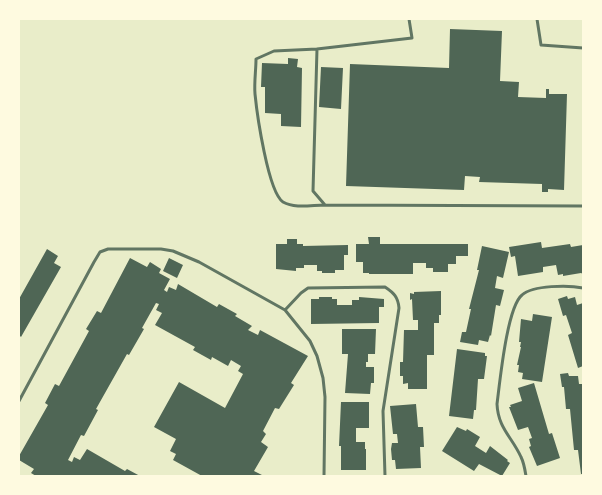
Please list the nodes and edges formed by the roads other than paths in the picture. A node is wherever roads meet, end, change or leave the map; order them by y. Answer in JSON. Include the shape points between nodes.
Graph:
{"nodes":[{"id":1,"x":409,"y":19,"type":"edge"},
{"id":2,"x":537,"y":19,"type":"edge"},
{"id":3,"x":583,"y":48,"type":"edge"},
{"id":4,"x":316,"y":50,"type":"junction"},
{"id":5,"x":325,"y":205,"type":"junction"},
{"id":6,"x":583,"y":206,"type":"edge"},
{"id":7,"x":583,"y":288,"type":"edge"},
{"id":8,"x":285,"y":310,"type":"junction"},
{"id":9,"x":19,"y":402,"type":"edge"},
{"id":10,"x":324,"y":476,"type":"edge"},
{"id":11,"x":385,"y":476,"type":"edge"},
{"id":12,"x":526,"y":476,"type":"edge"}],
"edges":[{"from":1,"to":4,"type":"lane","via":[[412,38]]},
{"from":2,"to":3,"type":"lane","via":[[541,45]]},
{"from":4,"to":5,"type":"lane","via":[[313,191]]},
{"from":4,"to":5,"type":"lane","via":[[274,51],[256,59],[255,92],[273,187],[281,201],[293,206]]},
{"from":5,"to":6,"type":"lane"},
{"from":7,"to":12,"type":"lane","via":[[537,289],[523,294],[515,304],[496,404],[500,423],[521,457]]},
{"from":8,"to":9,"type":"lane","via":[[173,251],[108,249],[100,252],[94,262]]},
{"from":8,"to":10,"type":"lane","via":[[310,341],[323,378]]},
{"from":8,"to":11,"type":"lane","via":[[308,288],[385,287],[398,299],[383,411]]}]}
